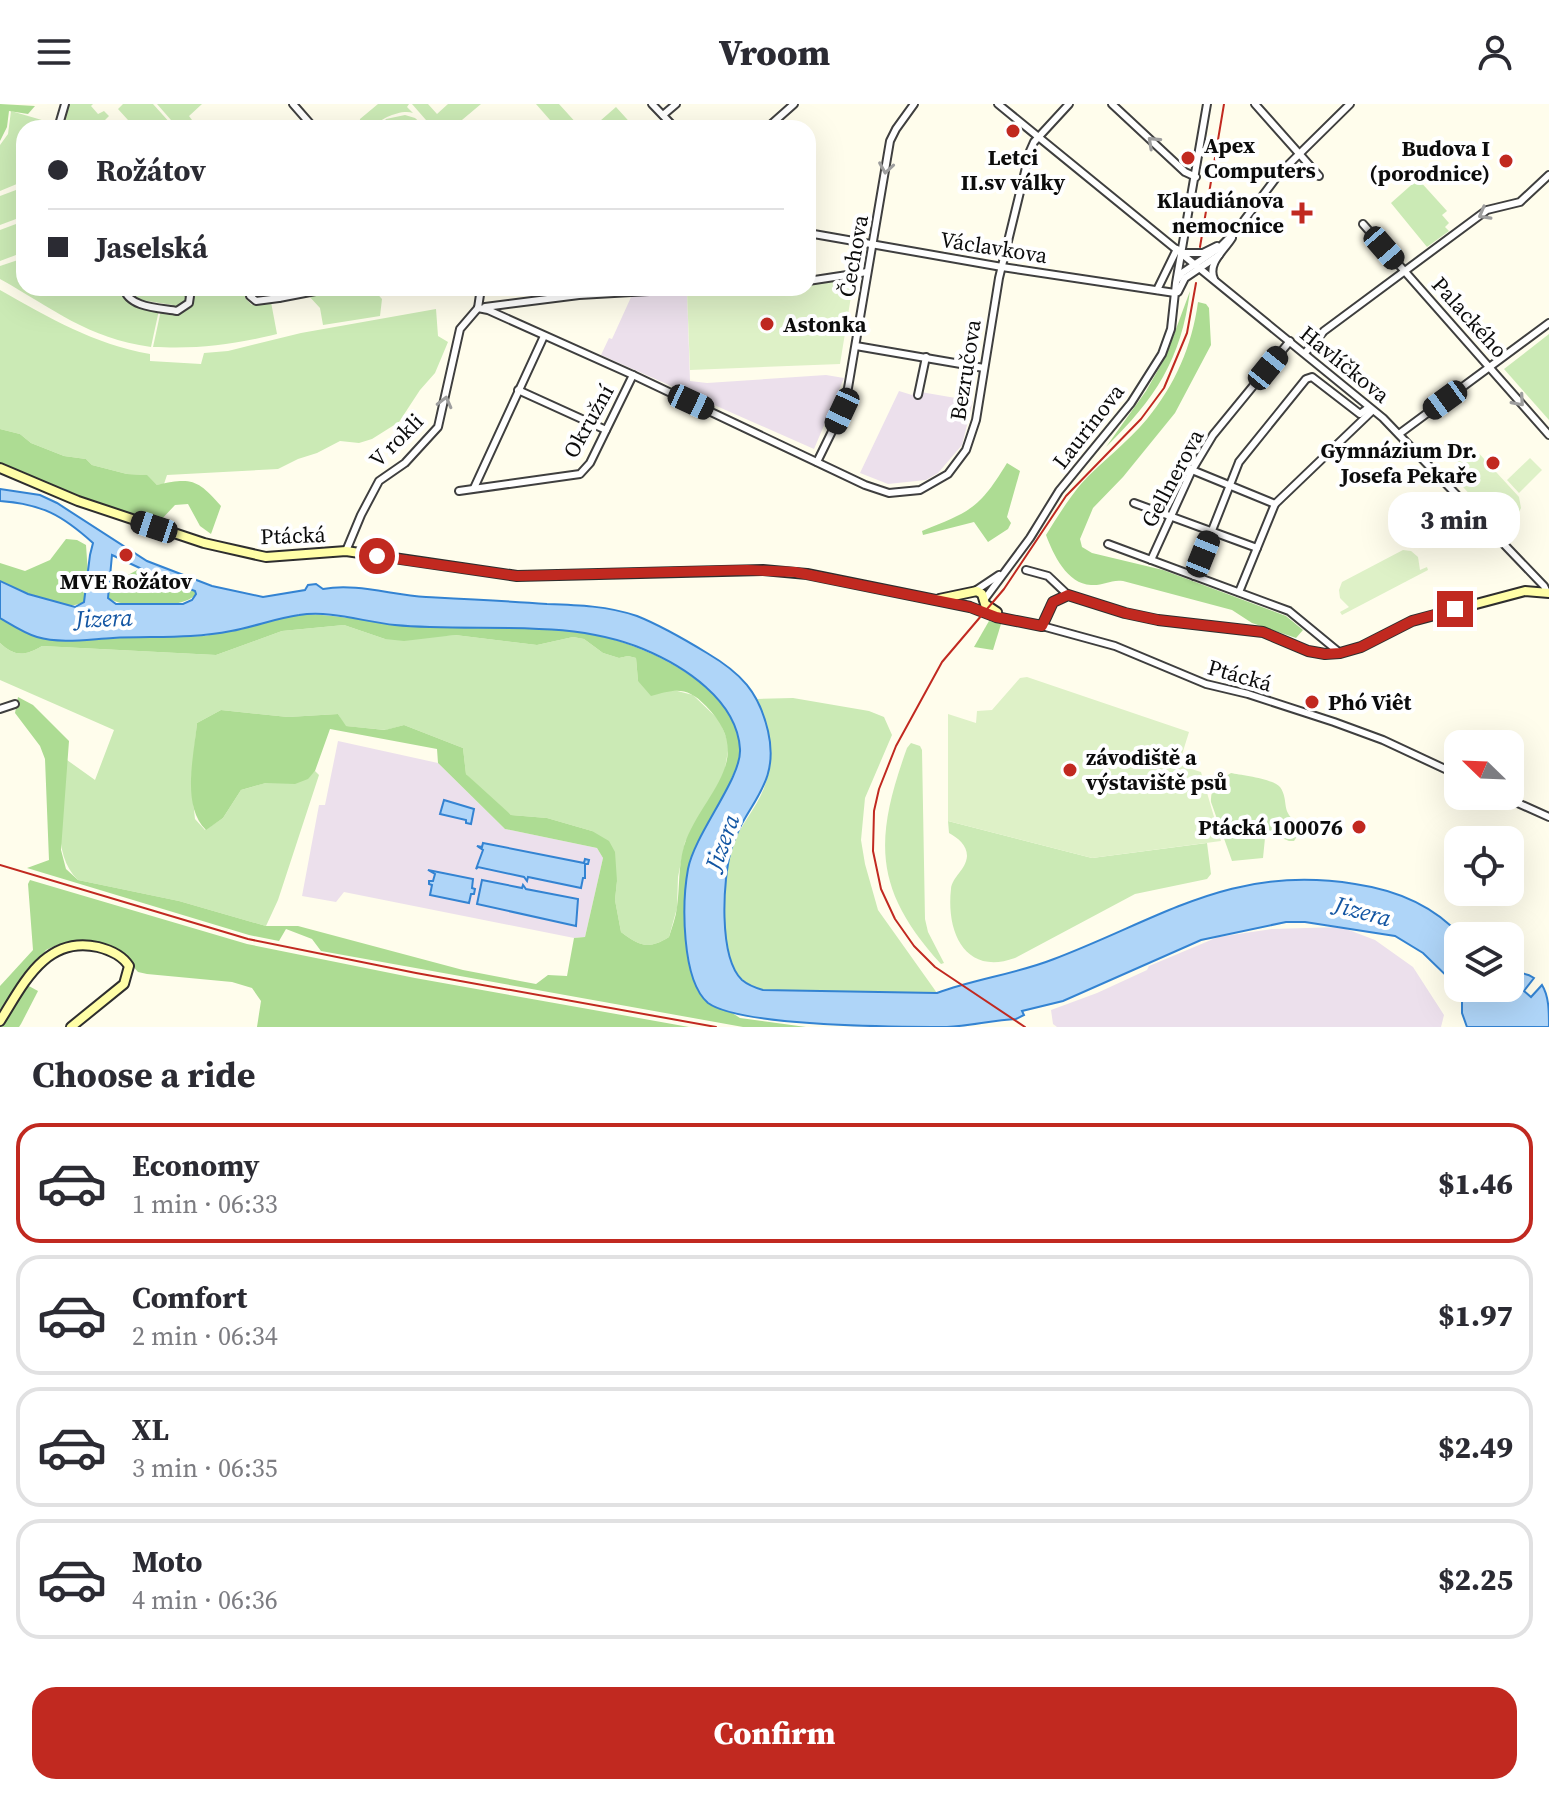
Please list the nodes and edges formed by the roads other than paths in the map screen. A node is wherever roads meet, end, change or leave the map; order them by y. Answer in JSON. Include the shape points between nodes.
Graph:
{"nodes":[{"id":1,"x":293,"y":104,"type":"edge"},
{"id":2,"x":652,"y":104,"type":"edge"},
{"id":3,"x":676,"y":104,"type":"edge"},
{"id":4,"x":794,"y":104,"type":"edge"},
{"id":5,"x":914,"y":104,"type":"edge"},
{"id":6,"x":998,"y":104,"type":"edge"},
{"id":7,"x":1069,"y":104,"type":"edge"},
{"id":8,"x":1112,"y":104,"type":"edge"},
{"id":9,"x":1207,"y":104,"type":"edge"},
{"id":10,"x":1255,"y":104,"type":"edge"},
{"id":11,"x":1347,"y":105,"type":"edge"},
{"id":12,"x":663,"y":115,"type":"junction"},
{"id":13,"x":307,"y":120,"type":"edge"},
{"id":14,"x":668,"y":120,"type":"edge"},
{"id":15,"x":776,"y":120,"type":"edge"},
{"id":16,"x":1040,"y":138,"type":"junction"},
{"id":17,"x":1299,"y":154,"type":"junction"},
{"id":18,"x":1549,"y":175,"type":"edge"},
{"id":19,"x":1319,"y":176,"type":"dead end"},
{"id":20,"x":1196,"y":177,"type":"junction"},
{"id":21,"x":1363,"y":224,"type":"dead end"},
{"id":22,"x":1236,"y":231,"type":"junction"},
{"id":23,"x":816,"y":234,"type":"edge"},
{"id":24,"x":1228,"y":238,"type":"junction"},
{"id":25,"x":874,"y":245,"type":"junction"},
{"id":26,"x":1179,"y":251,"type":"junction"},
{"id":27,"x":1219,"y":255,"type":"junction"},
{"id":28,"x":1198,"y":266,"type":"junction"},
{"id":29,"x":1002,"y":267,"type":"junction"},
{"id":30,"x":1404,"y":271,"type":"junction"},
{"id":31,"x":867,"y":272,"type":"junction"},
{"id":32,"x":1190,"y":274,"type":"junction"},
{"id":33,"x":1212,"y":278,"type":"junction"},
{"id":34,"x":816,"y":280,"type":"edge"},
{"id":35,"x":1176,"y":283,"type":"junction"},
{"id":36,"x":1157,"y":290,"type":"junction"},
{"id":37,"x":1175,"y":293,"type":"junction"},
{"id":38,"x":127,"y":296,"type":"edge"},
{"id":39,"x":190,"y":296,"type":"edge"},
{"id":40,"x":250,"y":296,"type":"edge"},
{"id":41,"x":288,"y":296,"type":"edge"},
{"id":42,"x":480,"y":296,"type":"edge"},
{"id":43,"x":571,"y":296,"type":"edge"},
{"id":44,"x":279,"y":298,"type":"joint"},
{"id":45,"x":1174,"y":303,"type":"junction"},
{"id":46,"x":478,"y":308,"type":"junction"},
{"id":47,"x":1549,"y":323,"type":"edge"},
{"id":48,"x":544,"y":336,"type":"junction"},
{"id":49,"x":1290,"y":341,"type":"junction"},
{"id":50,"x":856,"y":346,"type":"junction"},
{"id":51,"x":1305,"y":353,"type":"junction"},
{"id":52,"x":926,"y":357,"type":"junction"},
{"id":53,"x":1490,"y":367,"type":"junction"},
{"id":54,"x":984,"y":368,"type":"junction"},
{"id":55,"x":633,"y":375,"type":"junction"},
{"id":56,"x":518,"y":390,"type":"junction"},
{"id":57,"x":918,"y":395,"type":"dead end"},
{"id":58,"x":1370,"y":409,"type":"junction"},
{"id":59,"x":606,"y":430,"type":"junction"},
{"id":60,"x":1399,"y":434,"type":"junction"},
{"id":61,"x":1549,"y":435,"type":"edge"},
{"id":62,"x":817,"y":462,"type":"junction"},
{"id":63,"x":0,"y":468,"type":"edge"},
{"id":64,"x":1192,"y":470,"type":"junction"},
{"id":65,"x":1230,"y":487,"type":"junction"},
{"id":66,"x":474,"y":488,"type":"junction"},
{"id":67,"x":459,"y":491,"type":"dead end"},
{"id":68,"x":1134,"y":503,"type":"dead end"},
{"id":69,"x":1275,"y":504,"type":"junction"},
{"id":70,"x":1171,"y":515,"type":"junction"},
{"id":71,"x":1213,"y":531,"type":"junction"},
{"id":72,"x":1108,"y":544,"type":"dead end"},
{"id":73,"x":1257,"y":548,"type":"junction"},
{"id":74,"x":346,"y":551,"type":"junction"},
{"id":75,"x":1151,"y":560,"type":"junction"},
{"id":76,"x":1005,"y":570,"type":"junction"},
{"id":77,"x":1026,"y":570,"type":"dead end"},
{"id":78,"x":1194,"y":576,"type":"junction"},
{"id":79,"x":971,"y":592,"type":"junction"},
{"id":80,"x":1239,"y":592,"type":"junction"},
{"id":81,"x":1548,"y":592,"type":"edge"},
{"id":82,"x":1068,"y":595,"type":"junction"},
{"id":83,"x":933,"y":600,"type":"junction"},
{"id":84,"x":984,"y":600,"type":"junction"},
{"id":85,"x":970,"y":607,"type":"junction"},
{"id":86,"x":1008,"y":618,"type":"junction"},
{"id":87,"x":1042,"y":626,"type":"junction"},
{"id":88,"x":1340,"y":653,"type":"junction"},
{"id":89,"x":15,"y":704,"type":"dead end"},
{"id":90,"x":0,"y":709,"type":"edge"},
{"id":91,"x":1444,"y":768,"type":"edge"},
{"id":92,"x":1524,"y":806,"type":"edge"},
{"id":93,"x":1549,"y":817,"type":"edge"},
{"id":94,"x":0,"y":1021,"type":"edge"},
{"id":95,"x":71,"y":1027,"type":"edge"}],
"edges":[{"from":1,"to":13,"type":"street"},
{"from":2,"to":12,"type":"street"},
{"from":3,"to":12,"type":"street"},
{"from":4,"to":15,"type":"street"},
{"from":5,"to":25,"type":"street","name":"Čechova","one_way":true,"via":[[890,141]]},
{"from":6,"to":16,"type":"street"},
{"from":7,"to":16,"type":"street","name":"Bezručova"},
{"from":20,"to":8,"type":"street","one_way":true},
{"from":9,"to":20,"type":"street"},
{"from":10,"to":17,"type":"street"},
{"from":11,"to":17,"type":"street"},
{"from":12,"to":14,"type":"street"},
{"from":16,"to":26,"type":"street"},
{"from":16,"to":29,"type":"street","name":"Bezručova","via":[[1030,151]]},
{"from":17,"to":19,"type":"street"},
{"from":17,"to":22,"type":"street"},
{"from":18,"to":30,"type":"street","one_way":true,"via":[[1520,202],[1487,210]]},
{"from":20,"to":26,"type":"street"},
{"from":21,"to":30,"type":"street","name":"Palackého"},
{"from":22,"to":24,"type":"street"},
{"from":22,"to":27,"type":"street"},
{"from":23,"to":25,"type":"street","name":"Václavkova"},
{"from":24,"to":26,"type":"street","via":[[1203,253]]},
{"from":24,"to":28,"type":"street"},
{"from":25,"to":29,"type":"street","name":"Václavkova"},
{"from":25,"to":31,"type":"street","name":"Čechova"},
{"from":26,"to":28,"type":"street","name":"Havlíčkova"},
{"from":26,"to":35,"type":"street","name":"Laurinova"},
{"from":26,"to":36,"type":"street"},
{"from":27,"to":28,"type":"street"},
{"from":27,"to":33,"type":"street"},
{"from":28,"to":32,"type":"street"},
{"from":28,"to":33,"type":"street","name":"Havlíčkova"},
{"from":28,"to":35,"type":"street","via":[[1182,273]]},
{"from":29,"to":36,"type":"street","name":"Václavkova"},
{"from":29,"to":54,"type":"street","name":"Bezručova"},
{"from":30,"to":51,"type":"street","via":[[1324,331]]},
{"from":30,"to":53,"type":"street","name":"Palackého"},
{"from":31,"to":34,"type":"street"},
{"from":31,"to":50,"type":"street","name":"Čechova"},
{"from":32,"to":33,"type":"street"},
{"from":32,"to":45,"type":"street"},
{"from":33,"to":49,"type":"street","name":"Havlíčkova"},
{"from":35,"to":37,"type":"street","name":"Laurinova"},
{"from":36,"to":37,"type":"street","name":"Václavkova"},
{"from":37,"to":45,"type":"street","name":"Laurinova"},
{"from":38,"to":39,"type":"street","via":[[177,311]]},
{"from":40,"to":44,"type":"street","via":[[256,301]]},
{"from":41,"to":44,"type":"street"},
{"from":42,"to":46,"type":"street"},
{"from":43,"to":46,"type":"street"},
{"from":45,"to":76,"type":"street","name":"Laurinova","via":[[1169,335],[1148,377]]},
{"from":46,"to":48,"type":"street","name":"Bezručova"},
{"from":74,"to":46,"type":"street","name":"V rokli","one_way":true,"via":[[379,481],[405,463],[438,427],[460,329]]},
{"from":47,"to":53,"type":"street"},
{"from":48,"to":55,"type":"street","name":"Bezručova"},
{"from":48,"to":56,"type":"street"},
{"from":49,"to":51,"type":"street","name":"Havlíčkova"},
{"from":49,"to":64,"type":"street","name":"Gellnerova","via":[[1213,435]]},
{"from":50,"to":52,"type":"street"},
{"from":50,"to":62,"type":"street","name":"Čechova","via":[[842,411]]},
{"from":51,"to":58,"type":"street","name":"Havlíčkova"},
{"from":52,"to":54,"type":"street"},
{"from":52,"to":57,"type":"street"},
{"from":53,"to":60,"type":"street"},
{"from":53,"to":61,"type":"street","name":"Palackého","one_way":true},
{"from":54,"to":62,"type":"street","name":"Bezručova","via":[[970,443],[959,462],[934,483],[889,493]]},
{"from":55,"to":59,"type":"street","name":"Okružní"},
{"from":55,"to":62,"type":"street","name":"Bezručova"},
{"from":56,"to":59,"type":"street"},
{"from":56,"to":66,"type":"street"},
{"from":58,"to":60,"type":"street","name":"Havlíčkova"},
{"from":58,"to":65,"type":"street","via":[[1356,412],[1312,377],[1306,379],[1239,462]]},
{"from":58,"to":69,"type":"street"},
{"from":59,"to":66,"type":"street","name":"Okružní","via":[[580,474]]},
{"from":60,"to":81,"type":"street","name":"Havlíčkova"},
{"from":63,"to":74,"type":"street","name":"Ptácká","via":[[78,501],[237,552],[266,557]]},
{"from":64,"to":65,"type":"street"},
{"from":64,"to":70,"type":"street","name":"Gellnerova"},
{"from":65,"to":69,"type":"street"},
{"from":65,"to":71,"type":"street"},
{"from":66,"to":67,"type":"street","name":"Okružní"},
{"from":68,"to":70,"type":"street"},
{"from":69,"to":73,"type":"street"},
{"from":70,"to":71,"type":"street"},
{"from":70,"to":75,"type":"street","name":"Gellnerova"},
{"from":71,"to":73,"type":"street"},
{"from":71,"to":78,"type":"street"},
{"from":72,"to":75,"type":"street"},
{"from":73,"to":80,"type":"street"},
{"from":74,"to":83,"type":"street","name":"Ptácká","via":[[517,576],[795,572]]},
{"from":75,"to":78,"type":"street"},
{"from":76,"to":79,"type":"street","name":"Laurinova"},
{"from":76,"to":84,"type":"street","name":"Laurinova"},
{"from":77,"to":82,"type":"street","via":[[1048,576]]},
{"from":78,"to":80,"type":"street"},
{"from":79,"to":83,"type":"street","name":"Ptácká"},
{"from":79,"to":84,"type":"street","via":[[982,594]]},
{"from":79,"to":85,"type":"street","via":[[965,601]]},
{"from":80,"to":88,"type":"street","via":[[1289,611]]},
{"from":81,"to":88,"type":"street","via":[[1525,591],[1412,621]]},
{"from":82,"to":87,"type":"street","via":[[1053,602]]},
{"from":82,"to":88,"type":"street","via":[[1136,615],[1263,632],[1317,653]]},
{"from":83,"to":85,"type":"street","name":"Ptácká"},
{"from":84,"to":85,"type":"street"},
{"from":84,"to":86,"type":"street","name":"Ptácká"},
{"from":85,"to":86,"type":"street","name":"Ptácká"},
{"from":86,"to":87,"type":"street","name":"Ptácká"},
{"from":87,"to":91,"type":"street","name":"Ptácká","via":[[1115,646],[1193,680],[1334,722]]},
{"from":89,"to":90,"type":"street"},
{"from":92,"to":93,"type":"street"},
{"from":94,"to":95,"type":"street","via":[[51,953],[91,946],[122,957],[129,966],[124,984]]}]}
